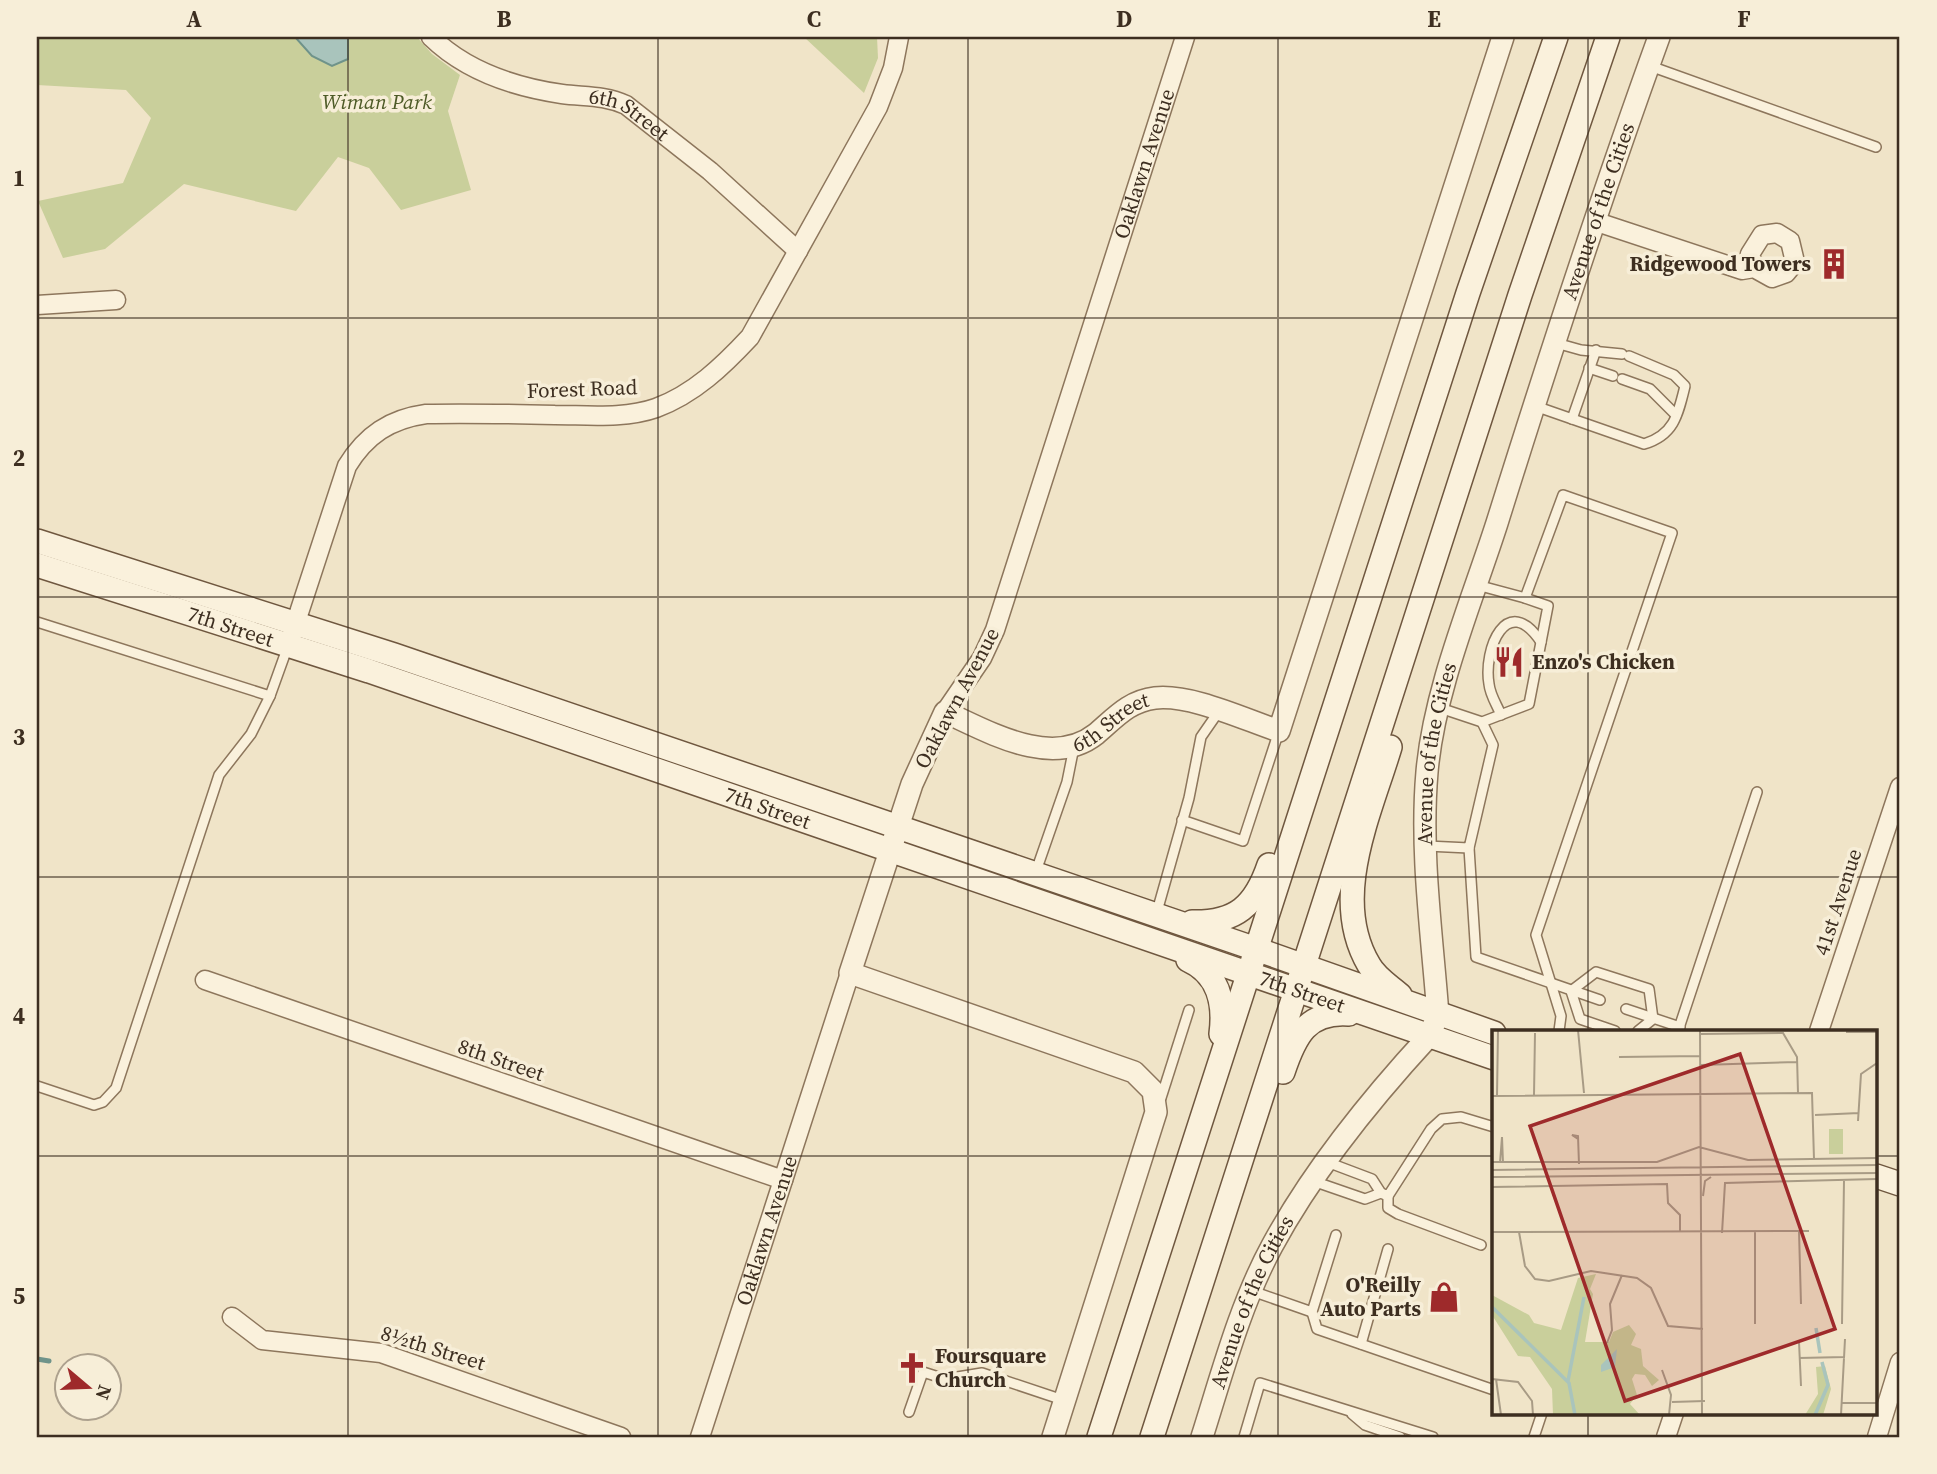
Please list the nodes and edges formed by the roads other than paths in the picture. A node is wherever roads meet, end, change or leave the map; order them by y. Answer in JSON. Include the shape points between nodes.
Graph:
{"nodes":[{"id":1,"x":431,"y":37,"type":"edge"},
{"id":2,"x":899,"y":37,"type":"edge"},
{"id":3,"x":1185,"y":37,"type":"edge"},
{"id":4,"x":1503,"y":37,"type":"edge"},
{"id":5,"x":1556,"y":37,"type":"edge"},
{"id":6,"x":1608,"y":37,"type":"edge"},
{"id":7,"x":1659,"y":37,"type":"edge"},
{"id":8,"x":1649,"y":66,"type":"junction"},
{"id":9,"x":1876,"y":146,"type":"dead end"},
{"id":10,"x":1594,"y":220,"type":"junction"},
{"id":11,"x":798,"y":251,"type":"junction"},
{"id":12,"x":1754,"y":268,"type":"dead end"},
{"id":13,"x":116,"y":300,"type":"dead end"},
{"id":14,"x":37,"y":305,"type":"edge"},
{"id":15,"x":1555,"y":343,"type":"junction"},
{"id":16,"x":1595,"y":350,"type":"junction"},
{"id":17,"x":1589,"y":368,"type":"junction"},
{"id":18,"x":1534,"y":406,"type":"junction"},
{"id":19,"x":1676,"y":415,"type":"junction"},
{"id":20,"x":1572,"y":419,"type":"junction"},
{"id":21,"x":1443,"y":534,"type":"junction"},
{"id":22,"x":37,"y":541,"type":"edge"},
{"id":23,"x":37,"y":565,"type":"edge"},
{"id":24,"x":1477,"y":585,"type":"junction"},
{"id":25,"x":1525,"y":598,"type":"junction"},
{"id":26,"x":37,"y":622,"type":"edge"},
{"id":27,"x":292,"y":634,"type":"junction"},
{"id":28,"x":1541,"y":642,"type":"junction"},
{"id":29,"x":1352,"y":650,"type":"junction"},
{"id":30,"x":270,"y":696,"type":"junction"},
{"id":31,"x":1440,"y":708,"type":"junction"},
{"id":32,"x":1219,"y":711,"type":"junction"},
{"id":33,"x":945,"y":712,"type":"junction"},
{"id":34,"x":1501,"y":715,"type":"junction"},
{"id":35,"x":1482,"y":722,"type":"junction"},
{"id":36,"x":1279,"y":732,"type":"junction"},
{"id":37,"x":1075,"y":745,"type":"junction"},
{"id":38,"x":1900,"y":787,"type":"edge"},
{"id":39,"x":1757,"y":792,"type":"dead end"},
{"id":40,"x":1182,"y":820,"type":"junction"},
{"id":41,"x":897,"y":827,"type":"junction"},
{"id":42,"x":1426,"y":846,"type":"junction"},
{"id":43,"x":1469,"y":848,"type":"junction"},
{"id":44,"x":890,"y":850,"type":"junction"},
{"id":45,"x":1035,"y":874,"type":"junction"},
{"id":46,"x":1165,"y":918,"type":"junction"},
{"id":47,"x":1125,"y":931,"type":"junction"},
{"id":48,"x":1256,"y":949,"type":"junction"},
{"id":49,"x":1303,"y":965,"type":"junction"},
{"id":50,"x":850,"y":973,"type":"junction"},
{"id":51,"x":1248,"y":973,"type":"junction"},
{"id":52,"x":205,"y":980,"type":"dead end"},
{"id":53,"x":1551,"y":984,"type":"junction"},
{"id":54,"x":1296,"y":990,"type":"junction"},
{"id":55,"x":1571,"y":991,"type":"junction"},
{"id":56,"x":1600,"y":1000,"type":"dead end"},
{"id":57,"x":1626,"y":1009,"type":"dead end"},
{"id":58,"x":1189,"y":1010,"type":"dead end"},
{"id":59,"x":1427,"y":1011,"type":"junction"},
{"id":60,"x":1368,"y":1015,"type":"junction"},
{"id":61,"x":1653,"y":1019,"type":"junction"},
{"id":62,"x":1679,"y":1029,"type":"edge"},
{"id":63,"x":1559,"y":1030,"type":"edge"},
{"id":64,"x":1612,"y":1030,"type":"edge"},
{"id":65,"x":1639,"y":1030,"type":"edge"},
{"id":66,"x":1819,"y":1030,"type":"edge"},
{"id":67,"x":1492,"y":1032,"type":"edge"},
{"id":68,"x":1429,"y":1037,"type":"junction"},
{"id":69,"x":1492,"y":1057,"type":"edge"},
{"id":70,"x":1217,"y":1069,"type":"junction"},
{"id":71,"x":37,"y":1086,"type":"edge"},
{"id":72,"x":1156,"y":1112,"type":"junction"},
{"id":73,"x":1492,"y":1129,"type":"edge"},
{"id":74,"x":1326,"y":1161,"type":"junction"},
{"id":75,"x":1878,"y":1177,"type":"edge"},
{"id":76,"x":783,"y":1180,"type":"junction"},
{"id":77,"x":1313,"y":1181,"type":"junction"},
{"id":78,"x":1900,"y":1184,"type":"edge"},
{"id":79,"x":1384,"y":1195,"type":"junction"},
{"id":80,"x":1336,"y":1235,"type":"dead end"},
{"id":81,"x":1481,"y":1245,"type":"dead end"},
{"id":82,"x":1388,"y":1249,"type":"dead end"},
{"id":83,"x":1252,"y":1291,"type":"junction"},
{"id":84,"x":1193,"y":1310,"type":"junction"},
{"id":85,"x":1312,"y":1312,"type":"junction"},
{"id":86,"x":232,"y":1317,"type":"dead end"},
{"id":87,"x":1361,"y":1344,"type":"junction"},
{"id":88,"x":1900,"y":1362,"type":"edge"},
{"id":89,"x":1492,"y":1388,"type":"edge"},
{"id":90,"x":1065,"y":1401,"type":"junction"},
{"id":91,"x":1347,"y":1410,"type":"junction"},
{"id":92,"x":909,"y":1412,"type":"dead end"},
{"id":93,"x":1542,"y":1414,"type":"edge"},
{"id":94,"x":1674,"y":1414,"type":"edge"},
{"id":95,"x":621,"y":1437,"type":"edge"},
{"id":96,"x":700,"y":1437,"type":"edge"},
{"id":97,"x":1053,"y":1437,"type":"edge"},
{"id":98,"x":1099,"y":1437,"type":"edge"},
{"id":99,"x":1152,"y":1437,"type":"edge"},
{"id":100,"x":1202,"y":1437,"type":"edge"},
{"id":101,"x":1244,"y":1437,"type":"edge"},
{"id":102,"x":1400,"y":1437,"type":"edge"},
{"id":103,"x":1433,"y":1437,"type":"edge"},
{"id":104,"x":1534,"y":1437,"type":"edge"},
{"id":105,"x":1666,"y":1437,"type":"edge"},
{"id":106,"x":1877,"y":1437,"type":"edge"}],
"edges":[{"from":1,"to":11,"type":"street","name":"6th Street","via":[[474,69],[495,77],[565,95],[610,98],[626,105],[710,171]]},
{"from":2,"to":11,"type":"street","name":"Forest Road","via":[[878,107]]},
{"from":3,"to":33,"type":"street","name":"Oaklawn Avenue","via":[[1002,611],[982,658]]},
{"from":4,"to":36,"type":"street"},
{"from":5,"to":29,"type":"main road"},
{"from":6,"to":21,"type":"main road"},
{"from":7,"to":8,"type":"street","name":"Avenue of the Cities"},
{"from":8,"to":9,"type":"lane"},
{"from":8,"to":10,"type":"street","name":"Avenue of the Cities"},
{"from":10,"to":12,"type":"street","via":[[1742,270]]},
{"from":10,"to":15,"type":"street","name":"Avenue of the Cities"},
{"from":11,"to":27,"type":"street","name":"Forest Road","via":[[750,337],[696,387],[656,408],[609,415],[426,414],[378,430],[348,466]]},
{"from":13,"to":14,"type":"street"},
{"from":15,"to":16,"type":"lane"},
{"from":15,"to":18,"type":"street","name":"Avenue of the Cities"},
{"from":16,"to":17,"type":"lane"},
{"from":16,"to":19,"type":"lane","via":[[1626,355],[1674,375],[1685,386]]},
{"from":17,"to":19,"type":"lane","via":[[1650,389]]},
{"from":17,"to":20,"type":"lane"},
{"from":18,"to":20,"type":"lane"},
{"from":18,"to":24,"type":"street","name":"Avenue of the Cities"},
{"from":19,"to":20,"type":"lane","via":[[1662,439],[1644,444]]},
{"from":21,"to":49,"type":"main road"},
{"from":21,"to":59,"type":"main road","via":[[1409,684],[1351,898],[1369,966]]},
{"from":22,"to":27,"type":"main road","name":"7th Street"},
{"from":23,"to":27,"type":"main road","name":"7th Street"},
{"from":24,"to":25,"type":"lane"},
{"from":24,"to":31,"type":"street","name":"Avenue of the Cities"},
{"from":25,"to":28,"type":"lane","via":[[1548,606]]},
{"from":25,"to":53,"type":"lane","via":[[1563,495],[1672,533],[1536,935]]},
{"from":26,"to":30,"type":"lane"},
{"from":27,"to":30,"type":"lane"},
{"from":27,"to":41,"type":"main road","name":"7th Street"},
{"from":27,"to":44,"type":"main road","name":"7th Street"},
{"from":28,"to":34,"type":"lane","via":[[1529,704]]},
{"from":28,"to":34,"type":"lane","via":[[1522,621],[1507,622],[1498,631],[1488,682]]},
{"from":29,"to":46,"type":"main road","via":[[1302,764],[1259,891],[1244,908],[1221,921]]},
{"from":29,"to":48,"type":"main road"},
{"from":30,"to":71,"type":"lane","via":[[246,741],[219,775],[116,1088],[94,1105]]},
{"from":31,"to":35,"type":"lane"},
{"from":31,"to":42,"type":"street","name":"Avenue of the Cities","via":[[1427,771]]},
{"from":32,"to":36,"type":"street","name":"6th Street"},
{"from":32,"to":37,"type":"street","name":"6th Street","via":[[1177,698],[1153,698],[1125,708]]},
{"from":32,"to":40,"type":"lane","via":[[1201,737]]},
{"from":33,"to":37,"type":"street","name":"6th Street","via":[[1015,741],[1050,749]]},
{"from":33,"to":41,"type":"street","name":"Oaklawn Avenue"},
{"from":34,"to":35,"type":"lane"},
{"from":35,"to":43,"type":"lane","via":[[1493,745]]},
{"from":36,"to":40,"type":"lane","via":[[1243,841]]},
{"from":37,"to":45,"type":"lane"},
{"from":38,"to":66,"type":"street","name":"41st Avenue"},
{"from":39,"to":62,"type":"lane"},
{"from":40,"to":46,"type":"lane"},
{"from":41,"to":44,"type":"street","name":"Oaklawn Avenue"},
{"from":41,"to":45,"type":"main road","name":"7th Street"},
{"from":42,"to":43,"type":"lane"},
{"from":42,"to":59,"type":"street","name":"Avenue of the Cities"},
{"from":43,"to":53,"type":"lane","via":[[1476,957]]},
{"from":44,"to":47,"type":"main road","name":"7th Street"},
{"from":44,"to":50,"type":"street","name":"Oaklawn Avenue"},
{"from":45,"to":46,"type":"main road","name":"7th Street"},
{"from":46,"to":48,"type":"main road","name":"7th Street"},
{"from":47,"to":51,"type":"main road","name":"7th Street"},
{"from":47,"to":70,"type":"main road","via":[[1192,962],[1219,989],[1223,1021]]},
{"from":48,"to":49,"type":"main road","name":"7th Street"},
{"from":48,"to":51,"type":"main road"},
{"from":49,"to":54,"type":"main road"},
{"from":49,"to":59,"type":"main road","name":"7th Street"},
{"from":50,"to":72,"type":"street","via":[[1134,1073],[1153,1091]]},
{"from":50,"to":76,"type":"street","name":"Oaklawn Avenue"},
{"from":51,"to":54,"type":"main road","name":"7th Street"},
{"from":51,"to":70,"type":"main road"},
{"from":52,"to":76,"type":"street","name":"8th Street"},
{"from":53,"to":55,"type":"lane"},
{"from":53,"to":63,"type":"lane","via":[[1561,1016]]},
{"from":54,"to":60,"type":"main road","name":"7th Street"},
{"from":54,"to":84,"type":"main road"},
{"from":55,"to":56,"type":"lane"},
{"from":55,"to":61,"type":"lane","via":[[1596,972],[1649,989]]},
{"from":55,"to":64,"type":"lane","via":[[1580,1019]]},
{"from":57,"to":61,"type":"lane"},
{"from":58,"to":72,"type":"lane"},
{"from":59,"to":67,"type":"main road","name":"7th Street"},
{"from":59,"to":68,"type":"street","name":"Avenue of the Cities"},
{"from":60,"to":68,"type":"main road","name":"7th Street"},
{"from":60,"to":84,"type":"main road","via":[[1329,1012],[1306,1028],[1291,1049],[1248,1184]]},
{"from":61,"to":62,"type":"lane"},
{"from":61,"to":65,"type":"lane"},
{"from":68,"to":69,"type":"main road","name":"7th Street"},
{"from":68,"to":74,"type":"street","name":"Avenue of the Cities"},
{"from":70,"to":98,"type":"main road"},
{"from":72,"to":90,"type":"street"},
{"from":73,"to":79,"type":"lane","via":[[1461,1117],[1441,1119]]},
{"from":74,"to":77,"type":"street","name":"Avenue of the Cities"},
{"from":74,"to":79,"type":"lane","via":[[1372,1179]]},
{"from":75,"to":78,"type":"main road"},
{"from":76,"to":96,"type":"street","name":"Oaklawn Avenue"},
{"from":77,"to":79,"type":"lane","via":[[1365,1199]]},
{"from":77,"to":83,"type":"street","name":"Avenue of the Cities","via":[[1272,1247]]},
{"from":79,"to":81,"type":"lane","via":[[1388,1208],[1398,1214]]},
{"from":80,"to":85,"type":"lane"},
{"from":82,"to":87,"type":"lane"},
{"from":83,"to":85,"type":"lane"},
{"from":83,"to":100,"type":"street","name":"Avenue of the Cities"},
{"from":84,"to":99,"type":"main road"},
{"from":85,"to":87,"type":"lane","via":[[1317,1329]]},
{"from":86,"to":95,"type":"street","name":"8½th Street","via":[[262,1340],[381,1353]]},
{"from":87,"to":89,"type":"lane"},
{"from":88,"to":106,"type":"street"},
{"from":90,"to":92,"type":"lane","via":[[982,1373],[945,1379],[923,1372]]},
{"from":90,"to":97,"type":"street"},
{"from":91,"to":101,"type":"lane","via":[[1260,1383]]},
{"from":91,"to":102,"type":"lane","via":[[1365,1425]]},
{"from":91,"to":103,"type":"lane"},
{"from":93,"to":104,"type":"lane"},
{"from":94,"to":105,"type":"street"}]}
